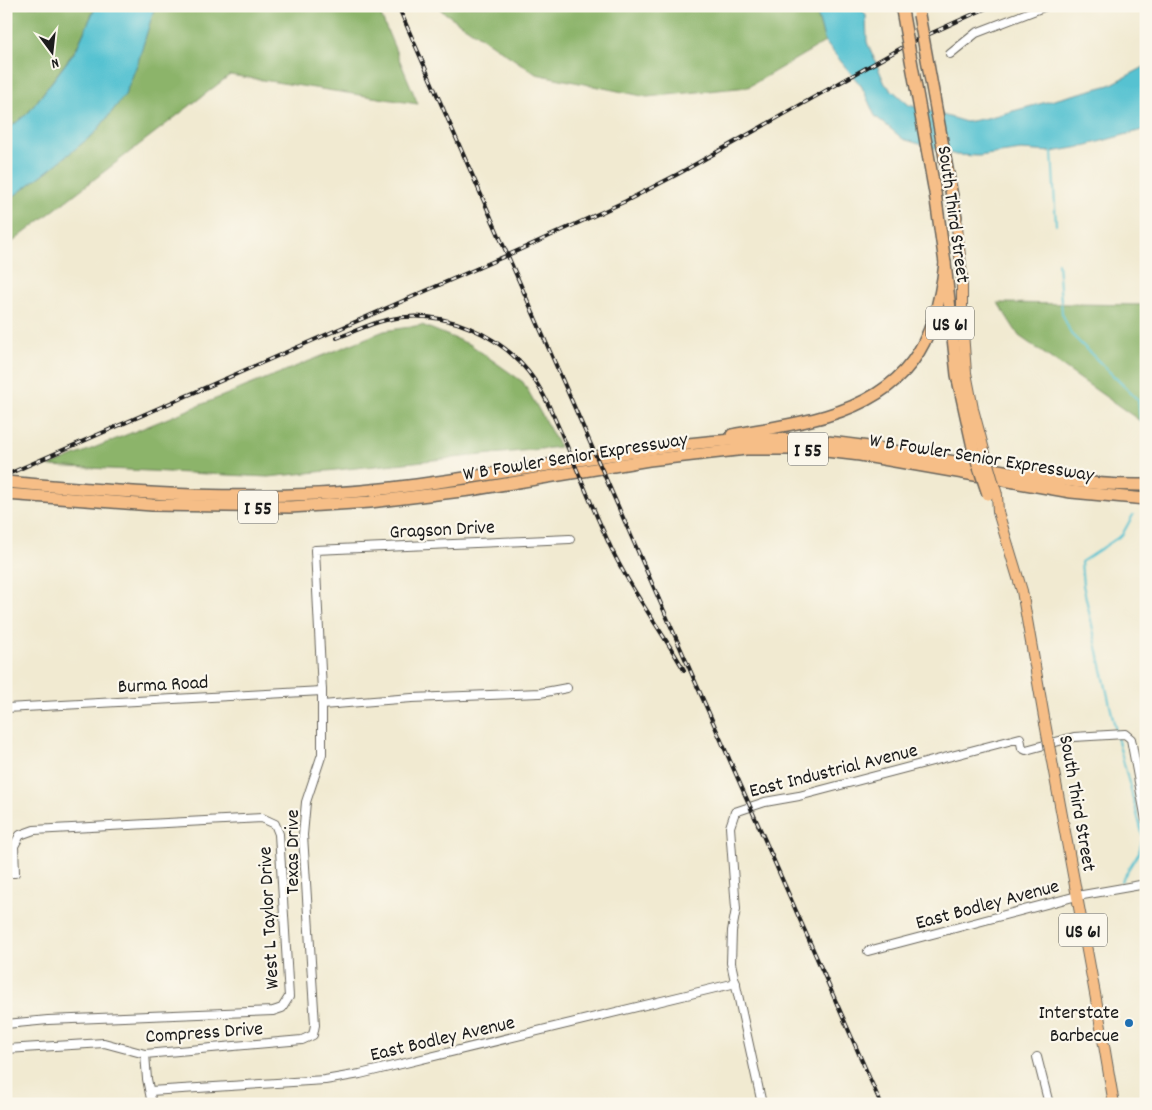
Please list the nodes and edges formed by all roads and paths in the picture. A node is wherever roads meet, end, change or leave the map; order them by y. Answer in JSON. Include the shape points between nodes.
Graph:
{"nodes":[{"id":1,"x":1046,"y":6,"type":"edge"},
{"id":2,"x":902,"y":8,"type":"edge"},
{"id":3,"x":918,"y":11,"type":"edge"},
{"id":4,"x":950,"y":54,"type":"dead end"},
{"id":5,"x":956,"y":217,"type":"joint"},
{"id":6,"x":945,"y":263,"type":"junction"},
{"id":7,"x":694,"y":442,"type":"junction"},
{"id":8,"x":979,"y":451,"type":"junction"},
{"id":9,"x":6,"y":482,"type":"edge"},
{"id":10,"x":1146,"y":485,"type":"edge"},
{"id":11,"x":6,"y":494,"type":"edge"},
{"id":12,"x":992,"y":494,"type":"joint"},
{"id":13,"x":1146,"y":499,"type":"edge"},
{"id":14,"x":570,"y":539,"type":"dead end"},
{"id":15,"x":315,"y":550,"type":"joint"},
{"id":16,"x":566,"y":688,"type":"dead end"},
{"id":17,"x":322,"y":691,"type":"junction"},
{"id":18,"x":322,"y":705,"type":"junction"},
{"id":19,"x":6,"y":708,"type":"edge"},
{"id":20,"x":1146,"y":820,"type":"edge"},
{"id":21,"x":6,"y":873,"type":"edge"},
{"id":22,"x":1146,"y":884,"type":"edge"},
{"id":23,"x":1077,"y":896,"type":"junction"},
{"id":24,"x":868,"y":951,"type":"dead end"},
{"id":25,"x":736,"y":983,"type":"junction"},
{"id":26,"x":6,"y":1024,"type":"edge"},
{"id":27,"x":313,"y":1035,"type":"joint"},
{"id":28,"x":6,"y":1049,"type":"edge"},
{"id":29,"x":145,"y":1054,"type":"junction"},
{"id":30,"x":1038,"y":1057,"type":"dead end"},
{"id":31,"x":150,"y":1092,"type":"junction"},
{"id":32,"x":152,"y":1104,"type":"edge"},
{"id":33,"x":762,"y":1104,"type":"edge"},
{"id":34,"x":1049,"y":1104,"type":"edge"},
{"id":35,"x":1114,"y":1104,"type":"edge"}],
"edges":[{"from":1,"to":4,"type":"street","via":[[976,32]]},
{"from":2,"to":6,"type":"highway","name":"South Third Street","number":"US 61","bridge":true},
{"from":3,"to":5,"type":"highway","name":"South Third Street","number":"US 61","bridge":true},
{"from":5,"to":8,"type":"main road","name":"South Third Street","number":"US 61","via":[[966,373]]},
{"from":6,"to":7,"type":"highway","via":[[936,316],[927,338],[890,387],[856,406],[824,417]]},
{"from":6,"to":8,"type":"highway","name":"South Third Street","number":"US 61","via":[[957,375]]},
{"from":7,"to":9,"type":"highway","name":"W B Fowler Senior Expressway","number":"I 55","via":[[442,481],[330,493],[195,496]]},
{"from":7,"to":10,"type":"highway","name":"W B Fowler Senior Expressway","number":"I 55","via":[[774,439],[851,443],[1065,481]]},
{"from":8,"to":12,"type":"highway","name":"South Third Street","number":"US 61","bridge":true},
{"from":11,"to":13,"type":"highway","name":"W B Fowler Senior Expressway","number":"I 55","via":[[152,505],[290,507],[370,502],[470,490],[649,460],[746,449],[809,449],[1071,492]]},
{"from":12,"to":23,"type":"main road","name":"South Third Street","number":"US 61","bridge":true,"via":[[1022,591]]},
{"from":14,"to":15,"type":"street","name":"Gragson Drive"},
{"from":15,"to":17,"type":"street","name":"Texas Drive"},
{"from":16,"to":18,"type":"street","via":[[540,693]]},
{"from":17,"to":18,"type":"street","name":"Texas Drive"},
{"from":17,"to":19,"type":"street","name":"Burma Road"},
{"from":18,"to":27,"type":"street","name":"Texas Drive","via":[[322,754],[306,802],[303,835]]},
{"from":20,"to":25,"type":"street","name":"East Industrial Avenue","via":[[1131,739],[1125,734],[1074,737],[1026,750],[1022,748],[1020,738],[735,812],[730,836],[736,909],[731,963]]},
{"from":21,"to":26,"type":"street","name":"West L Taylor Drive","via":[[15,873],[14,846],[20,835],[34,830],[262,818],[275,824],[279,834],[289,997],[282,1008],[273,1012],[56,1019]]},
{"from":22,"to":23,"type":"street","name":"East Bodley Avenue"},
{"from":23,"to":24,"type":"street","name":"East Bodley Avenue"},
{"from":23,"to":35,"type":"main road","name":"South Third Street","number":"US 61"},
{"from":25,"to":31,"type":"street","name":"East Bodley Avenue","via":[[360,1074],[325,1080]]},
{"from":25,"to":33,"type":"street"},
{"from":27,"to":29,"type":"street","name":"Compress Drive","via":[[302,1040]]},
{"from":28,"to":29,"type":"street","name":"Compress Drive","via":[[104,1043]]},
{"from":29,"to":31,"type":"street"},
{"from":30,"to":34,"type":"street"},
{"from":31,"to":32,"type":"street"}]}
